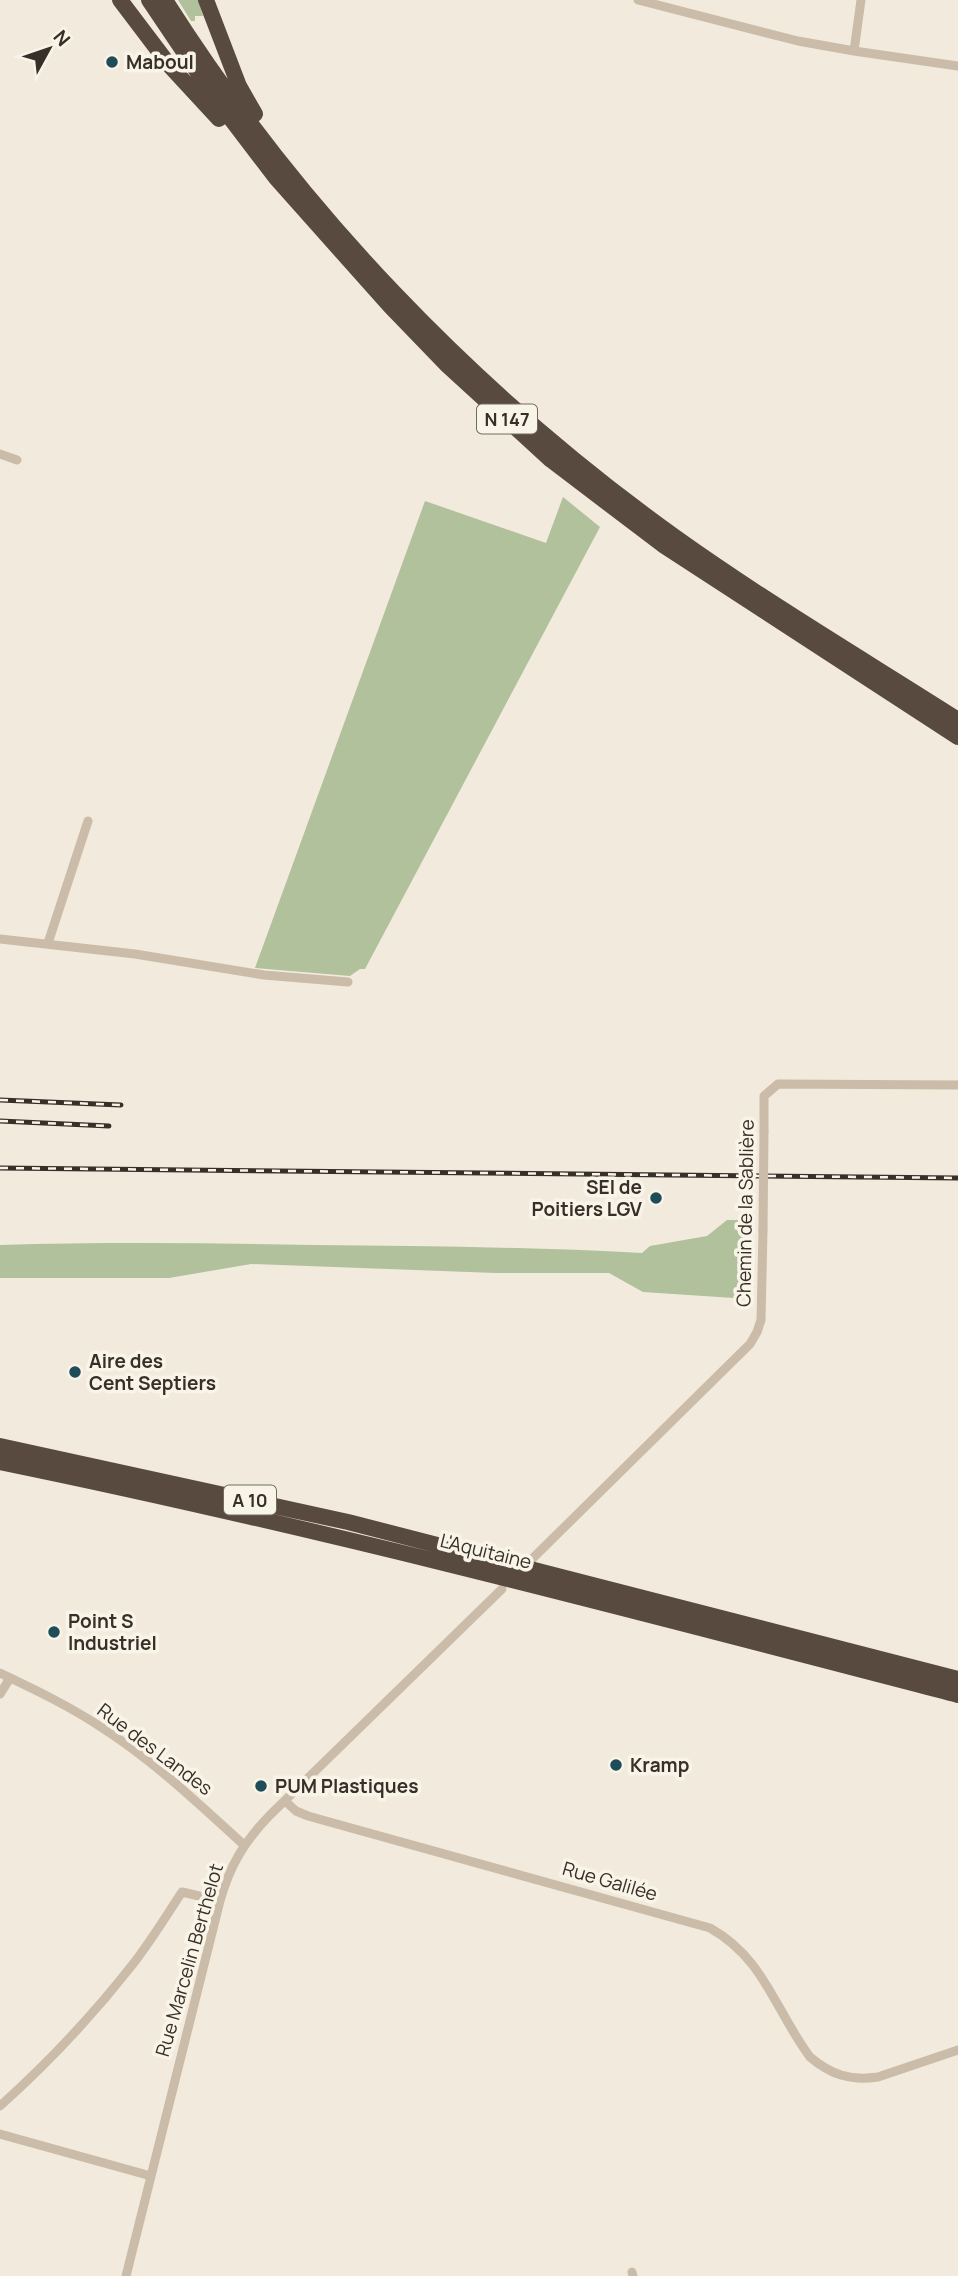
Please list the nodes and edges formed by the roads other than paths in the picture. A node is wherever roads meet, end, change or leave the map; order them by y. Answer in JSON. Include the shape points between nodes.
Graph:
{"nodes":[{"id":1,"x":120,"y":0,"type":"edge"},
{"id":2,"x":149,"y":0,"type":"edge"},
{"id":3,"x":166,"y":0,"type":"edge"},
{"id":4,"x":206,"y":0,"type":"edge"},
{"id":5,"x":638,"y":0,"type":"edge"},
{"id":6,"x":861,"y":0,"type":"edge"},
{"id":7,"x":854,"y":51,"type":"junction"},
{"id":8,"x":958,"y":65,"type":"edge"},
{"id":9,"x":276,"y":178,"type":"junction"},
{"id":10,"x":304,"y":192,"type":"junction"},
{"id":11,"x":0,"y":454,"type":"edge"},
{"id":12,"x":18,"y":460,"type":"dead end"},
{"id":13,"x":958,"y":720,"type":"edge"},
{"id":14,"x":958,"y":737,"type":"edge"},
{"id":15,"x":88,"y":821,"type":"dead end"},
{"id":16,"x":0,"y":939,"type":"edge"},
{"id":17,"x":48,"y":943,"type":"junction"},
{"id":18,"x":348,"y":982,"type":"dead end"},
{"id":19,"x":958,"y":1085,"type":"edge"},
{"id":20,"x":0,"y":1446,"type":"edge"},
{"id":21,"x":0,"y":1462,"type":"edge"},
{"id":22,"x":531,"y":1560,"type":"dead end"},
{"id":23,"x":502,"y":1589,"type":"dead end"},
{"id":24,"x":0,"y":1673,"type":"edge"},
{"id":25,"x":10,"y":1678,"type":"junction"},
{"id":26,"x":958,"y":1679,"type":"edge"},
{"id":27,"x":0,"y":1694,"type":"edge"},
{"id":28,"x":958,"y":1695,"type":"edge"},
{"id":29,"x":285,"y":1801,"type":"junction"},
{"id":30,"x":244,"y":1845,"type":"junction"},
{"id":31,"x":220,"y":1901,"type":"junction"},
{"id":32,"x":958,"y":2050,"type":"edge"},
{"id":33,"x":0,"y":2106,"type":"edge"},
{"id":34,"x":0,"y":2134,"type":"edge"},
{"id":35,"x":150,"y":2176,"type":"junction"},
{"id":36,"x":127,"y":2276,"type":"edge"}],
"edges":[{"from":1,"to":9,"type":"highway","via":[[170,65],[267,174]]},
{"from":2,"to":9,"type":"highway","number":"N 147"},
{"from":3,"to":10,"type":"highway","number":"N 147","via":[[224,88]]},
{"from":4,"to":10,"type":"highway","number":"N 147","via":[[239,86],[303,181]]},
{"from":5,"to":7,"type":"street"},
{"from":6,"to":7,"type":"street"},
{"from":7,"to":8,"type":"street"},
{"from":9,"to":14,"type":"highway","number":"N 147","via":[[408,326],[551,460],[683,559]]},
{"from":10,"to":13,"type":"highway","number":"N 147","via":[[432,332],[566,452],[706,558]]},
{"from":11,"to":12,"type":"street"},
{"from":15,"to":17,"type":"street"},
{"from":16,"to":17,"type":"street"},
{"from":17,"to":18,"type":"street","via":[[264,975]]},
{"from":19,"to":22,"type":"street","name":"Chemin de la Sablière","bridge":true,"via":[[778,1084],[764,1097],[761,1320],[757,1332]]},
{"from":20,"to":26,"type":"highway","name":"L'Aquitaine","number":"A 10","via":[[348,1522]]},
{"from":21,"to":28,"type":"highway","name":"L'Aquitaine","number":"A 10","via":[[431,1559]]},
{"from":23,"to":29,"type":"street","name":"Rue Marcelin Berthelot"},
{"from":24,"to":25,"type":"street","name":"Rue des Landes"},
{"from":25,"to":27,"type":"street"},
{"from":25,"to":30,"type":"street","name":"Rue des Landes","via":[[120,1740]]},
{"from":29,"to":30,"type":"street","name":"Rue Marcelin Berthelot"},
{"from":29,"to":32,"type":"street","name":"Rue Galilée","via":[[308,1816],[710,1928],[748,1958],[810,2057],[845,2078],[866,2079]]},
{"from":30,"to":31,"type":"street","name":"Rue Marcelin Berthelot"},
{"from":31,"to":33,"type":"street","via":[[183,1892],[133,1963],[76,2031]]},
{"from":31,"to":35,"type":"street","name":"Rue Marcelin Berthelot"},
{"from":34,"to":35,"type":"street"},
{"from":35,"to":36,"type":"street","name":"Rue Marcelin Berthelot"}]}
